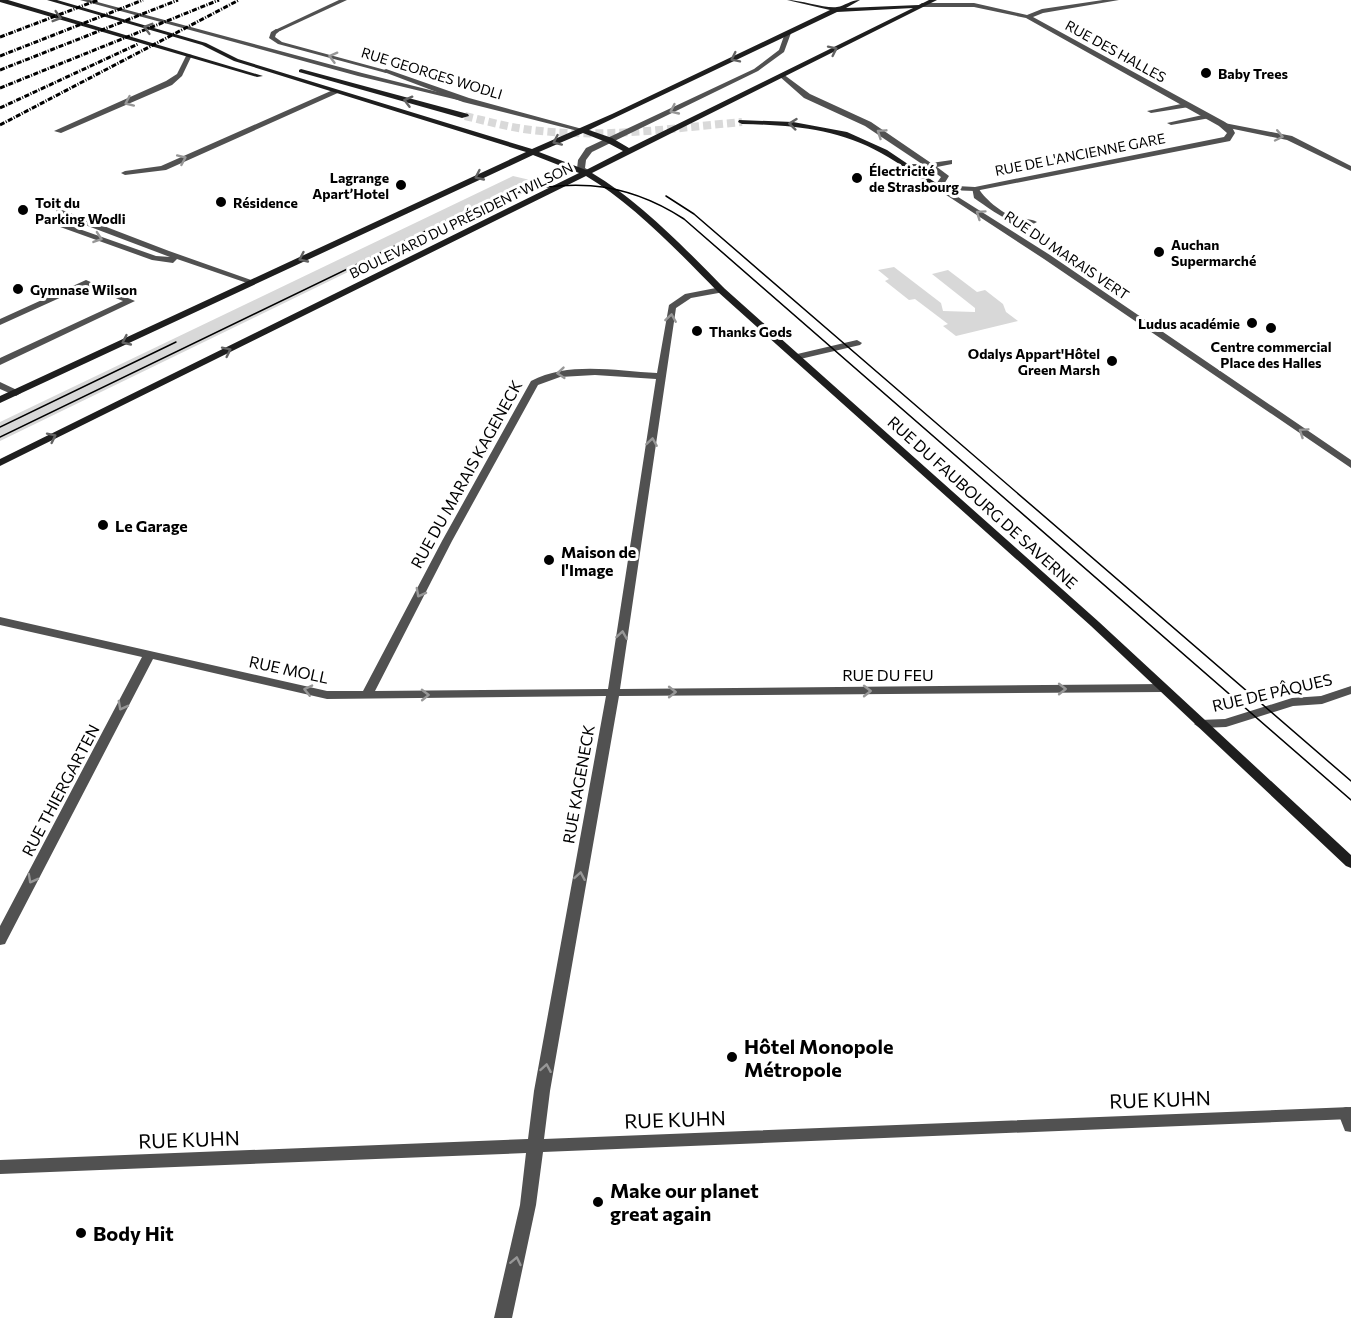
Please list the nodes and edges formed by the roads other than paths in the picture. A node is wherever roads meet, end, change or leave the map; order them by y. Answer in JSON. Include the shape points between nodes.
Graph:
{"nodes":[{"id":1,"x":1,"y":0,"type":"edge"},
{"id":2,"x":50,"y":0,"type":"edge"},
{"id":3,"x":83,"y":0,"type":"edge"},
{"id":4,"x":344,"y":0,"type":"edge"},
{"id":5,"x":790,"y":0,"type":"edge"},
{"id":6,"x":857,"y":0,"type":"edge"},
{"id":7,"x":934,"y":0,"type":"edge"},
{"id":8,"x":1116,"y":0,"type":"edge"},
{"id":9,"x":922,"y":5,"type":"junction"},
{"id":10,"x":837,"y":10,"type":"junction"},
{"id":11,"x":1028,"y":17,"type":"junction"},
{"id":12,"x":788,"y":33,"type":"junction"},
{"id":13,"x":204,"y":44,"type":"junction"},
{"id":14,"x":189,"y":56,"type":"junction"},
{"id":15,"x":780,"y":75,"type":"junction"},
{"id":16,"x":336,"y":92,"type":"junction"},
{"id":17,"x":466,"y":100,"type":"junction"},
{"id":18,"x":1186,"y":105,"type":"junction"},
{"id":19,"x":1151,"y":111,"type":"dead end"},
{"id":20,"x":465,"y":116,"type":"tunnel mouth"},
{"id":21,"x":1207,"y":116,"type":"junction"},
{"id":22,"x":742,"y":122,"type":"tunnel mouth"},
{"id":23,"x":1171,"y":123,"type":"dead end"},
{"id":24,"x":1222,"y":124,"type":"junction"},
{"id":25,"x":582,"y":130,"type":"junction"},
{"id":26,"x":58,"y":131,"type":"dead end"},
{"id":27,"x":609,"y":140,"type":"junction"},
{"id":28,"x":628,"y":151,"type":"junction"},
{"id":29,"x":533,"y":152,"type":"junction"},
{"id":30,"x":949,"y":162,"type":"dead end"},
{"id":31,"x":905,"y":166,"type":"junction"},
{"id":32,"x":930,"y":166,"type":"junction"},
{"id":33,"x":1351,"y":170,"type":"edge"},
{"id":34,"x":125,"y":173,"type":"dead end"},
{"id":35,"x":587,"y":173,"type":"junction"},
{"id":36,"x":938,"y":187,"type":"junction"},
{"id":37,"x":975,"y":189,"type":"junction"},
{"id":38,"x":964,"y":202,"type":"junction"},
{"id":39,"x":990,"y":205,"type":"junction"},
{"id":40,"x":1010,"y":207,"type":"dead end"},
{"id":41,"x":69,"y":208,"type":"dead end"},
{"id":42,"x":59,"y":212,"type":"dead end"},
{"id":43,"x":42,"y":219,"type":"dead end"},
{"id":44,"x":1010,"y":219,"type":"junction"},
{"id":45,"x":1033,"y":222,"type":"dead end"},
{"id":46,"x":1005,"y":228,"type":"junction"},
{"id":47,"x":195,"y":263,"type":"junction"},
{"id":48,"x":253,"y":282,"type":"junction"},
{"id":49,"x":721,"y":290,"type":"junction"},
{"id":50,"x":0,"y":322,"type":"edge"},
{"id":51,"x":857,"y":343,"type":"dead end"},
{"id":52,"x":796,"y":357,"type":"junction"},
{"id":53,"x":0,"y":362,"type":"edge"},
{"id":54,"x":662,"y":376,"type":"junction"},
{"id":55,"x":0,"y":385,"type":"edge"},
{"id":56,"x":16,"y":393,"type":"junction"},
{"id":57,"x":0,"y":400,"type":"edge"},
{"id":58,"x":0,"y":463,"type":"edge"},
{"id":59,"x":1351,"y":465,"type":"edge"},
{"id":60,"x":0,"y":621,"type":"edge"},
{"id":61,"x":150,"y":654,"type":"junction"},
{"id":62,"x":1163,"y":688,"type":"junction"},
{"id":63,"x":1351,"y":690,"type":"edge"},
{"id":64,"x":613,"y":693,"type":"junction"},
{"id":65,"x":366,"y":696,"type":"junction"},
{"id":66,"x":1200,"y":724,"type":"junction"},
{"id":67,"x":1351,"y":863,"type":"edge"},
{"id":68,"x":0,"y":940,"type":"edge"},
{"id":69,"x":1349,"y":1117,"type":"edge"},
{"id":70,"x":536,"y":1146,"type":"junction"},
{"id":71,"x":0,"y":1167,"type":"edge"},
{"id":72,"x":503,"y":1318,"type":"edge"}],
"edges":[{"from":1,"to":14,"type":"main road","one_way":true},
{"from":13,"to":2,"type":"main road","one_way":true},
{"from":3,"to":17,"type":"street"},
{"from":17,"to":4,"type":"street","name":"RUE GEORGES WODLI","one_way":true,"via":[[386,71],[272,38],[278,30]]},
{"from":5,"to":10,"type":"main road"},
{"from":6,"to":10,"type":"main road","name":"BOULEVARD DU PRÉSIDENT WILSON"},
{"from":7,"to":9,"type":"main road","name":"BOULEVARD DU PRÉSIDENT WILSON"},
{"from":8,"to":11,"type":"street","via":[[1042,11]]},
{"from":9,"to":10,"type":"main road"},
{"from":9,"to":11,"type":"street","name":"RUE DES HALLES","via":[[974,5]]},
{"from":15,"to":9,"type":"main road","name":"BOULEVARD DU PRÉSIDENT WILSON","one_way":true},
{"from":10,"to":12,"type":"main road","name":"BOULEVARD DU PRÉSIDENT WILSON"},
{"from":11,"to":18,"type":"street","name":"RUE DES HALLES"},
{"from":12,"to":25,"type":"main road","name":"BOULEVARD DU PRÉSIDENT WILSON","one_way":true},
{"from":12,"to":27,"type":"street","one_way":true,"via":[[782,51],[756,70]]},
{"from":13,"to":16,"type":"main road","via":[[236,60]]},
{"from":20,"to":13,"type":"main road","name":"RUE GEORGES WODLI","one_way":true},
{"from":14,"to":16,"type":"main road","via":[[296,86]]},
{"from":14,"to":26,"type":"street","one_way":true,"via":[[180,75],[169,83]]},
{"from":15,"to":28,"type":"main road","name":"BOULEVARD DU PRÉSIDENT WILSON"},
{"from":32,"to":15,"type":"street","one_way":true,"via":[[868,124],[807,96]]},
{"from":16,"to":29,"type":"main road"},
{"from":34,"to":16,"type":"street","one_way":true,"via":[[163,168]]},
{"from":17,"to":25,"type":"street","name":"RUE GEORGES WODLI"},
{"from":18,"to":19,"type":"street"},
{"from":18,"to":21,"type":"street","name":"RUE DES HALLES"},
{"from":21,"to":23,"type":"street"},
{"from":21,"to":24,"type":"street","name":"RUE DES HALLES"},
{"from":31,"to":22,"type":"main road","one_way":true,"via":[[877,147],[842,133],[814,126]]},
{"from":24,"to":33,"type":"street","name":"RUE DES HALLES","one_way":true,"via":[[1289,138]]},
{"from":24,"to":37,"type":"street","name":"RUE DE L'ANCIENNE GARE","via":[[1231,131],[1227,139]]},
{"from":25,"to":27,"type":"main road","name":"RUE GEORGES WODLI"},
{"from":25,"to":29,"type":"main road","name":"BOULEVARD DU PRÉSIDENT WILSON","one_way":true},
{"from":27,"to":28,"type":"main road","name":"RUE GEORGES WODLI"},
{"from":27,"to":35,"type":"street","via":[[589,150],[582,160],[581,169]]},
{"from":28,"to":35,"type":"main road","name":"BOULEVARD DU PRÉSIDENT WILSON"},
{"from":29,"to":35,"type":"main road"},
{"from":29,"to":48,"type":"main road","name":"BOULEVARD DU PRÉSIDENT WILSON","one_way":true},
{"from":30,"to":32,"type":"street"},
{"from":31,"to":32,"type":"street"},
{"from":31,"to":36,"type":"main road"},
{"from":32,"to":36,"type":"street","via":[[945,176]]},
{"from":35,"to":49,"type":"main road","name":"RUE DU FAUBOURG DE SAVERNE","via":[[611,187]]},
{"from":58,"to":35,"type":"main road","name":"BOULEVARD DU PRÉSIDENT WILSON","one_way":true},
{"from":36,"to":37,"type":"street","name":"RUE DE L'ANCIENNE GARE"},
{"from":36,"to":38,"type":"street","name":"RUE DU MARAIS VERT"},
{"from":37,"to":38,"type":"street"},
{"from":37,"to":39,"type":"street","via":[[976,195]]},
{"from":46,"to":38,"type":"street","name":"RUE DU MARAIS VERT","one_way":true},
{"from":39,"to":40,"type":"street"},
{"from":39,"to":44,"type":"street"},
{"from":41,"to":47,"type":"street","via":[[174,248]]},
{"from":42,"to":47,"type":"street"},
{"from":43,"to":47,"type":"street","one_way":true,"via":[[155,258]]},
{"from":44,"to":45,"type":"street"},
{"from":44,"to":46,"type":"street"},
{"from":59,"to":46,"type":"street","name":"RUE DU MARAIS VERT","one_way":true},
{"from":47,"to":48,"type":"street"},
{"from":48,"to":56,"type":"main road","name":"BOULEVARD DU PRÉSIDENT WILSON","one_way":true},
{"from":49,"to":52,"type":"main road","name":"RUE DU FAUBOURG DE SAVERNE"},
{"from":54,"to":49,"type":"street","name":"RUE KAGENECK","one_way":true,"via":[[672,307],[689,296]]},
{"from":50,"to":53,"type":"street","via":[[86,283],[131,301]]},
{"from":51,"to":52,"type":"street"},
{"from":52,"to":62,"type":"main road","name":"RUE DU FAUBOURG DE SAVERNE"},
{"from":64,"to":54,"type":"street","name":"RUE KAGENECK","one_way":true},
{"from":54,"to":65,"type":"street","name":"RUE DU MARAIS KAGENECK","one_way":true,"via":[[565,372],[534,383]]},
{"from":55,"to":56,"type":"street"},
{"from":56,"to":57,"type":"main road","name":"BOULEVARD DU PRÉSIDENT WILSON"},
{"from":60,"to":61,"type":"street","name":"RUE MOLL"},
{"from":65,"to":61,"type":"street","name":"RUE MOLL","one_way":true,"via":[[327,695]]},
{"from":61,"to":68,"type":"street","name":"RUE THIERGARTEN","one_way":true},
{"from":64,"to":62,"type":"street","name":"RUE DU FEU","one_way":true},
{"from":62,"to":66,"type":"main road","name":"RUE DU FAUBOURG DE SAVERNE"},
{"from":63,"to":66,"type":"street","name":"RUE DE PÂQUES","via":[[1322,700],[1292,702],[1226,723]]},
{"from":65,"to":64,"type":"street","name":"RUE MOLL","one_way":true},
{"from":70,"to":64,"type":"street","name":"RUE KAGENECK","one_way":true,"via":[[542,1091]]},
{"from":66,"to":67,"type":"main road","name":"RUE DU FAUBOURG DE SAVERNE"},
{"from":69,"to":70,"type":"street","name":"RUE KUHN"},
{"from":70,"to":71,"type":"street","name":"RUE KUHN"},
{"from":72,"to":70,"type":"street","name":"RUE KAGENECK","one_way":true,"via":[[528,1205]]}]}
